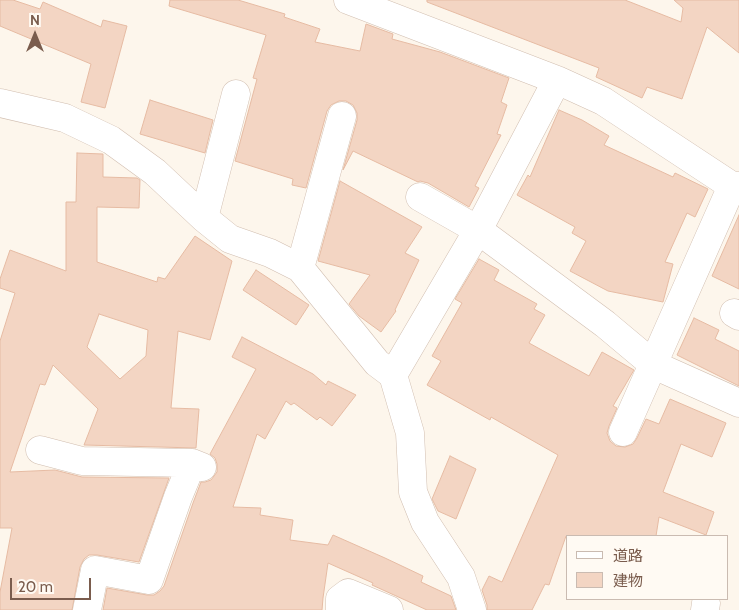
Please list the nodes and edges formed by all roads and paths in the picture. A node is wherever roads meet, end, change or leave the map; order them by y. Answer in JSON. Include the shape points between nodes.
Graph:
{"nodes":[{"id":1,"x":348,"y":0,"type":"edge"},
{"id":2,"x":558,"y":80,"type":"junction"},
{"id":3,"x":236,"y":94,"type":"dead end"},
{"id":4,"x":0,"y":103,"type":"edge"},
{"id":5,"x":342,"y":116,"type":"dead end"},
{"id":6,"x":736,"y":186,"type":"edge"},
{"id":7,"x":420,"y":197,"type":"dead end"},
{"id":8,"x":204,"y":218,"type":"junction"},
{"id":9,"x":478,"y":230,"type":"junction"},
{"id":10,"x":300,"y":268,"type":"junction"},
{"id":11,"x":654,"y":365,"type":"junction"},
{"id":12,"x":393,"y":374,"type":"junction"},
{"id":13,"x":739,"y":403,"type":"edge"},
{"id":14,"x":623,"y":432,"type":"dead end"},
{"id":15,"x":40,"y":450,"type":"dead end"},
{"id":16,"x":87,"y":610,"type":"edge"},
{"id":17,"x":340,"y":610,"type":"edge"},
{"id":18,"x":389,"y":610,"type":"edge"},
{"id":19,"x":472,"y":610,"type":"edge"}],
"edges":[{"from":1,"to":2,"type":"street"},
{"from":2,"to":6,"type":"street","via":[[603,100]]},
{"from":2,"to":9,"type":"street"},
{"from":3,"to":8,"type":"street"},
{"from":4,"to":8,"type":"street","via":[[65,118],[111,140],[155,172]]},
{"from":5,"to":10,"type":"street"},
{"from":6,"to":11,"type":"street"},
{"from":7,"to":9,"type":"street"},
{"from":8,"to":10,"type":"street","via":[[230,239]]},
{"from":9,"to":11,"type":"street","via":[[605,324]]},
{"from":9,"to":12,"type":"street"},
{"from":10,"to":12,"type":"street","via":[[377,363]]},
{"from":11,"to":13,"type":"street"},
{"from":11,"to":14,"type":"street"},
{"from":12,"to":19,"type":"street","via":[[410,433],[413,492],[425,522],[461,577]]},
{"from":15,"to":16,"type":"street","via":[[82,461],[197,465],[178,497],[149,580],[95,570]]},
{"from":17,"to":18,"type":"street","via":[[340,599],[348,593]]}]}
